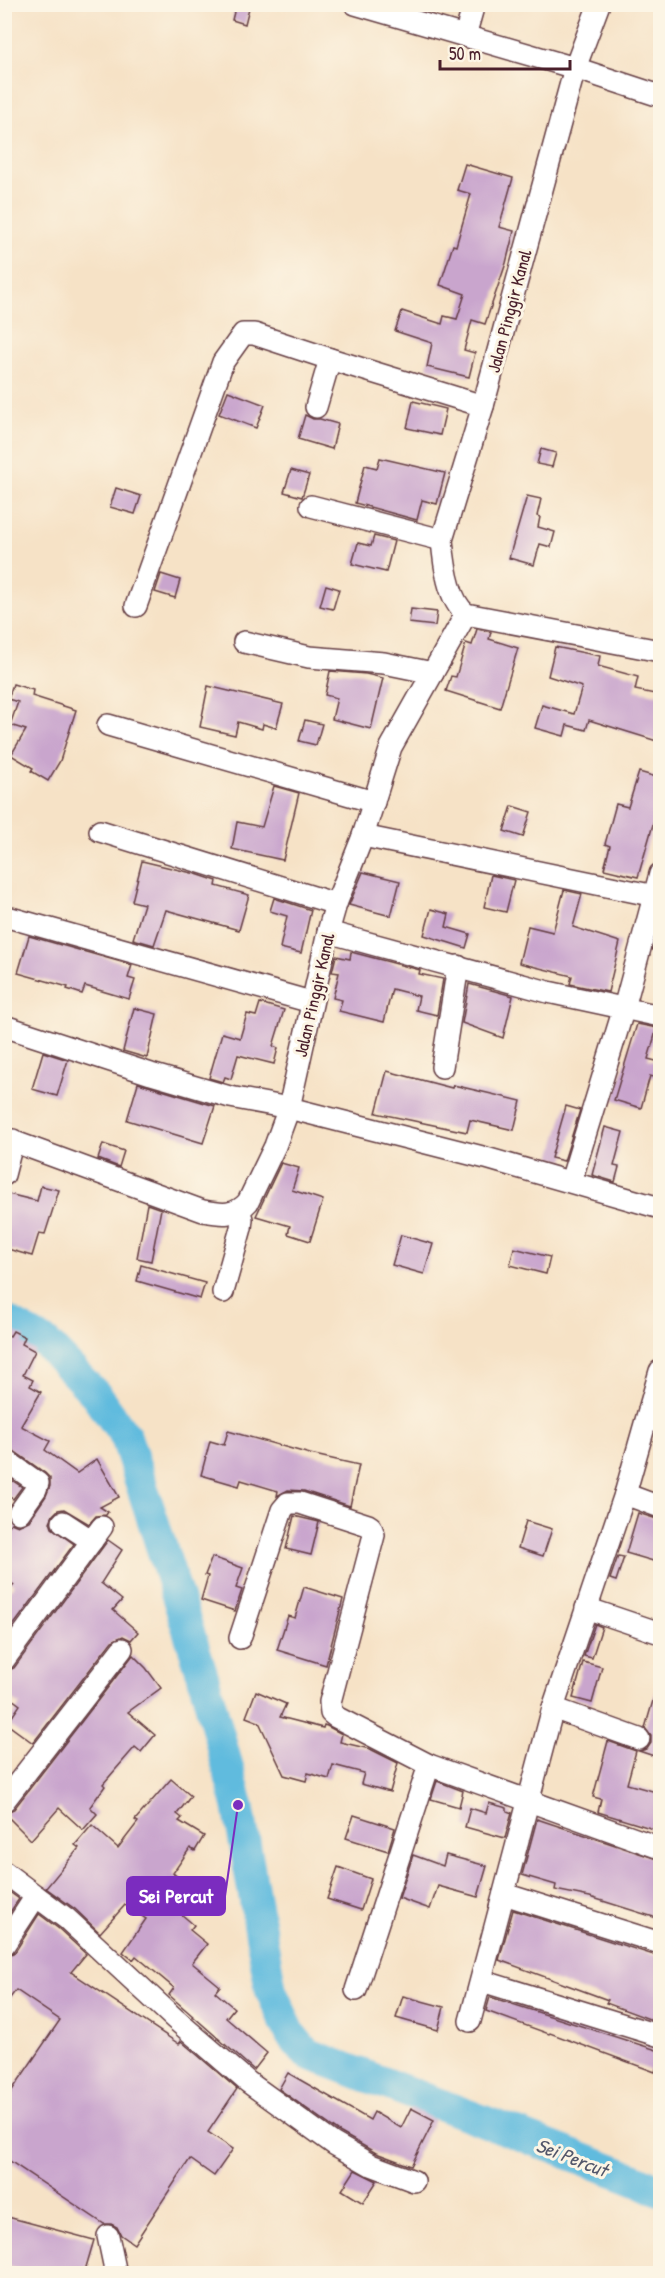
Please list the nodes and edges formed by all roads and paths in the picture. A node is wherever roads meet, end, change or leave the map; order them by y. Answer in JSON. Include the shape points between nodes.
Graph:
{"nodes":[{"id":1,"x":355,"y":4,"type":"edge"},
{"id":2,"x":474,"y":4,"type":"edge"},
{"id":3,"x":599,"y":4,"type":"edge"},
{"id":4,"x":465,"y":36,"type":"junction"},
{"id":5,"x":575,"y":68,"type":"junction"},
{"id":6,"x":660,"y":96,"type":"edge"},
{"id":7,"x":330,"y":359,"type":"junction"},
{"id":8,"x":483,"y":406,"type":"junction"},
{"id":9,"x":316,"y":407,"type":"dead end"},
{"id":10,"x":311,"y":506,"type":"dead end"},
{"id":11,"x":442,"y":540,"type":"junction"},
{"id":12,"x":136,"y":606,"type":"dead end"},
{"id":13,"x":466,"y":614,"type":"junction"},
{"id":14,"x":244,"y":642,"type":"dead end"},
{"id":15,"x":660,"y":651,"type":"edge"},
{"id":16,"x":433,"y":673,"type":"junction"},
{"id":17,"x":108,"y":725,"type":"dead end"},
{"id":18,"x":374,"y":802,"type":"junction"},
{"id":19,"x":100,"y":831,"type":"dead end"},
{"id":20,"x":363,"y":836,"type":"junction"},
{"id":21,"x":660,"y":874,"type":"edge"},
{"id":22,"x":657,"y":896,"type":"edge"},
{"id":23,"x":336,"y":904,"type":"junction"},
{"id":24,"x":4,"y":916,"type":"edge"},
{"id":25,"x":328,"y":932,"type":"junction"},
{"id":26,"x":458,"y":966,"type":"junction"},
{"id":27,"x":311,"y":1002,"type":"junction"},
{"id":28,"x":624,"y":1008,"type":"junction"},
{"id":29,"x":660,"y":1016,"type":"edge"},
{"id":30,"x":4,"y":1026,"type":"edge"},
{"id":31,"x":442,"y":1067,"type":"dead end"},
{"id":32,"x":289,"y":1108,"type":"junction"},
{"id":33,"x":9,"y":1139,"type":"edge"},
{"id":34,"x":4,"y":1175,"type":"edge"},
{"id":35,"x":571,"y":1181,"type":"junction"},
{"id":36,"x":660,"y":1208,"type":"edge"},
{"id":37,"x":239,"y":1210,"type":"junction"},
{"id":38,"x":223,"y":1292,"type":"dead end"},
{"id":39,"x":660,"y":1371,"type":"edge"},
{"id":40,"x":4,"y":1459,"type":"edge"},
{"id":41,"x":625,"y":1494,"type":"junction"},
{"id":42,"x":660,"y":1507,"type":"edge"},
{"id":43,"x":19,"y":1513,"type":"dead end"},
{"id":44,"x":63,"y":1522,"type":"dead end"},
{"id":45,"x":586,"y":1608,"type":"junction"},
{"id":46,"x":660,"y":1633,"type":"edge"},
{"id":47,"x":240,"y":1638,"type":"dead end"},
{"id":48,"x":122,"y":1649,"type":"dead end"},
{"id":49,"x":4,"y":1660,"type":"edge"},
{"id":50,"x":553,"y":1708,"type":"junction"},
{"id":51,"x":639,"y":1739,"type":"dead end"},
{"id":52,"x":429,"y":1766,"type":"junction"},
{"id":53,"x":4,"y":1801,"type":"edge"},
{"id":54,"x":528,"y":1802,"type":"junction"},
{"id":55,"x":660,"y":1848,"type":"edge"},
{"id":56,"x":4,"y":1872,"type":"edge"},
{"id":57,"x":504,"y":1894,"type":"junction"},
{"id":58,"x":36,"y":1896,"type":"junction"},
{"id":59,"x":660,"y":1943,"type":"edge"},
{"id":60,"x":4,"y":1945,"type":"edge"},
{"id":61,"x":482,"y":1981,"type":"junction"},
{"id":62,"x":356,"y":1990,"type":"dead end"},
{"id":63,"x":470,"y":2021,"type":"dead end"},
{"id":64,"x":660,"y":2036,"type":"edge"},
{"id":65,"x":414,"y":2181,"type":"dead end"},
{"id":66,"x":108,"y":2236,"type":"dead end"},
{"id":67,"x":116,"y":2274,"type":"edge"}],
"edges":[{"from":1,"to":4,"type":"street"},
{"from":2,"to":4,"type":"street"},
{"from":3,"to":5,"type":"street","name":"Jalan Pinggir Kanal"},
{"from":4,"to":5,"type":"street"},
{"from":5,"to":6,"type":"street"},
{"from":5,"to":8,"type":"street","name":"Jalan Pinggir Kanal"},
{"from":7,"to":8,"type":"street"},
{"from":7,"to":9,"type":"street"},
{"from":7,"to":12,"type":"street","via":[[254,334],[243,334],[237,341],[223,362]]},
{"from":8,"to":11,"type":"street","name":"Jalan Pinggir Kanal"},
{"from":10,"to":11,"type":"street"},
{"from":11,"to":13,"type":"street","name":"Jalan Pinggir Kanal","via":[[451,592]]},
{"from":13,"to":15,"type":"street"},
{"from":13,"to":16,"type":"street","name":"Jalan Pinggir Kanal"},
{"from":14,"to":16,"type":"street","via":[[309,657],[384,663]]},
{"from":16,"to":18,"type":"street","name":"Jalan Pinggir Kanal","via":[[391,747]]},
{"from":17,"to":18,"type":"street"},
{"from":18,"to":20,"type":"street","name":"Jalan Pinggir Kanal"},
{"from":19,"to":23,"type":"street"},
{"from":20,"to":22,"type":"street"},
{"from":20,"to":23,"type":"street","name":"Jalan Pinggir Kanal"},
{"from":21,"to":22,"type":"street"},
{"from":22,"to":28,"type":"street"},
{"from":23,"to":25,"type":"street","name":"Jalan Pinggir Kanal"},
{"from":24,"to":27,"type":"street"},
{"from":25,"to":26,"type":"street"},
{"from":25,"to":27,"type":"street","name":"Jalan Pinggir Kanal"},
{"from":26,"to":28,"type":"street","via":[[548,992]]},
{"from":26,"to":31,"type":"street"},
{"from":27,"to":32,"type":"street","name":"Jalan Pinggir Kanal"},
{"from":28,"to":29,"type":"street"},
{"from":28,"to":35,"type":"street"},
{"from":30,"to":32,"type":"street","via":[[230,1097]]},
{"from":32,"to":35,"type":"street"},
{"from":32,"to":37,"type":"street","name":"Jalan Pinggir Kanal","via":[[248,1202]]},
{"from":33,"to":34,"type":"street"},
{"from":33,"to":37,"type":"street","via":[[203,1211],[227,1214]]},
{"from":35,"to":36,"type":"street"},
{"from":37,"to":38,"type":"street","via":[[241,1228]]},
{"from":39,"to":41,"type":"street"},
{"from":40,"to":43,"type":"street","via":[[38,1483]]},
{"from":41,"to":42,"type":"street"},
{"from":41,"to":45,"type":"street"},
{"from":44,"to":49,"type":"street","via":[[97,1534]]},
{"from":45,"to":46,"type":"street"},
{"from":45,"to":50,"type":"street"},
{"from":47,"to":52,"type":"street","via":[[282,1510],[288,1503],[300,1503],[371,1527],[374,1535],[330,1702],[331,1713]]},
{"from":48,"to":53,"type":"street"},
{"from":50,"to":51,"type":"street"},
{"from":50,"to":54,"type":"street"},
{"from":52,"to":54,"type":"street"},
{"from":52,"to":62,"type":"street"},
{"from":54,"to":55,"type":"street"},
{"from":54,"to":57,"type":"street"},
{"from":56,"to":58,"type":"street"},
{"from":57,"to":59,"type":"street"},
{"from":57,"to":61,"type":"street"},
{"from":58,"to":60,"type":"street"},
{"from":58,"to":65,"type":"street","via":[[67,1919],[248,2082],[334,2144],[371,2165]]},
{"from":61,"to":63,"type":"street"},
{"from":61,"to":64,"type":"street"},
{"from":66,"to":67,"type":"street"}]}
